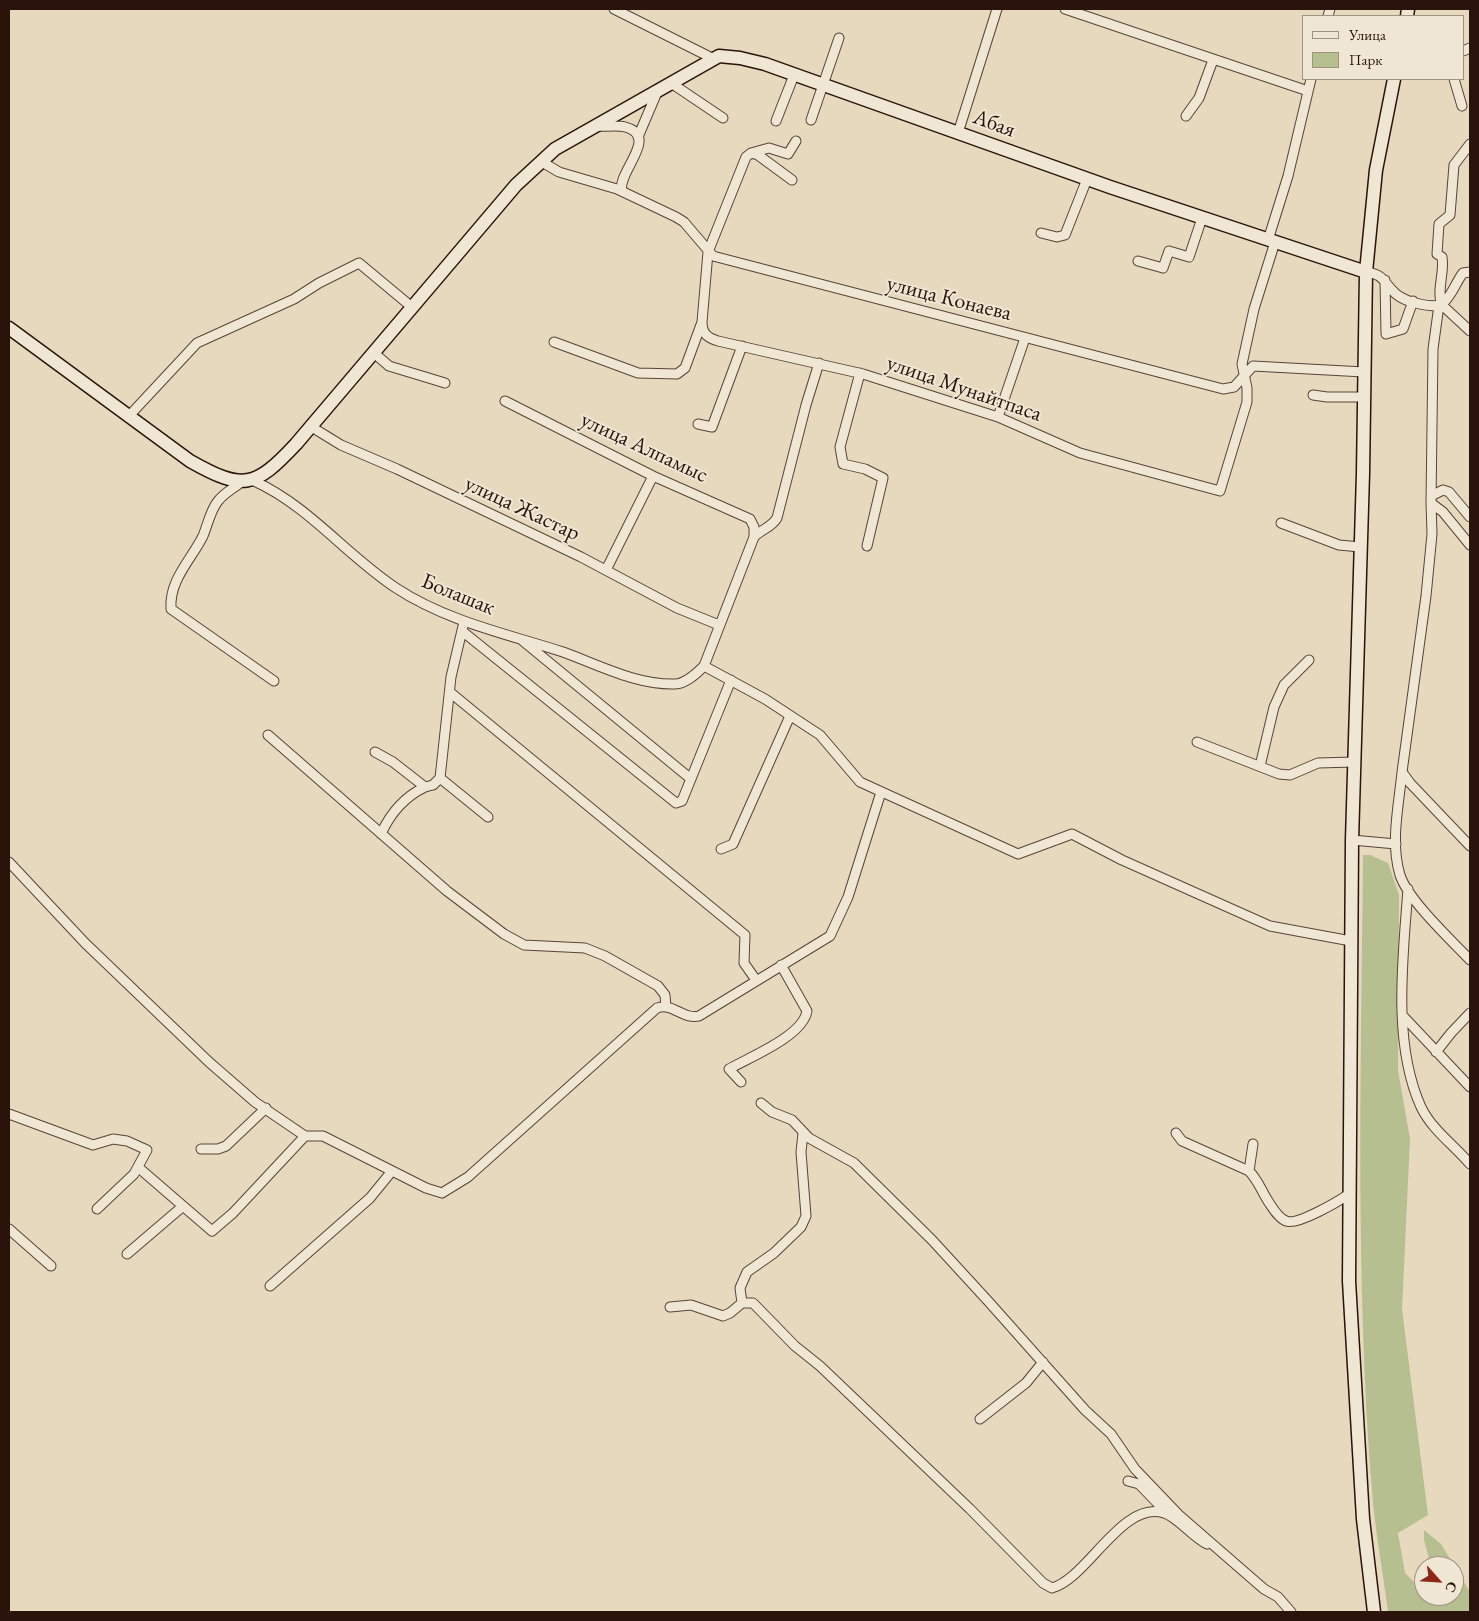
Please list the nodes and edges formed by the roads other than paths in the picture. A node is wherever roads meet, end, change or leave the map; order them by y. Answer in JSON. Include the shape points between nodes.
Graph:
{"nodes":[{"id":1,"x":614,"y":9,"type":"edge"},
{"id":2,"x":997,"y":9,"type":"edge"},
{"id":3,"x":1065,"y":9,"type":"edge"},
{"id":4,"x":839,"y":38,"type":"dead end"},
{"id":5,"x":712,"y":58,"type":"junction"},
{"id":6,"x":1212,"y":60,"type":"junction"},
{"id":7,"x":794,"y":75,"type":"junction"},
{"id":8,"x":1311,"y":80,"type":"edge"},
{"id":9,"x":1395,"y":80,"type":"edge"},
{"id":10,"x":1454,"y":80,"type":"edge"},
{"id":11,"x":671,"y":83,"type":"junction"},
{"id":12,"x":823,"y":85,"type":"junction"},
{"id":13,"x":658,"y":90,"type":"junction"},
{"id":14,"x":1308,"y":91,"type":"junction"},
{"id":15,"x":1462,"y":106,"type":"dead end"},
{"id":16,"x":1186,"y":116,"type":"dead end"},
{"id":17,"x":723,"y":118,"type":"dead end"},
{"id":18,"x":812,"y":120,"type":"dead end"},
{"id":19,"x":776,"y":121,"type":"dead end"},
{"id":20,"x":595,"y":126,"type":"junction"},
{"id":21,"x":958,"y":133,"type":"junction"},
{"id":22,"x":638,"y":137,"type":"junction"},
{"id":23,"x":796,"y":141,"type":"dead end"},
{"id":24,"x":1470,"y":144,"type":"edge"},
{"id":25,"x":751,"y":153,"type":"junction"},
{"id":26,"x":542,"y":162,"type":"junction"},
{"id":27,"x":1087,"y":179,"type":"junction"},
{"id":28,"x":792,"y":180,"type":"dead end"},
{"id":29,"x":622,"y":191,"type":"junction"},
{"id":30,"x":1202,"y":218,"type":"junction"},
{"id":31,"x":1041,"y":233,"type":"dead end"},
{"id":32,"x":1272,"y":241,"type":"junction"},
{"id":33,"x":708,"y":252,"type":"junction"},
{"id":34,"x":1138,"y":261,"type":"dead end"},
{"id":35,"x":1366,"y":272,"type":"junction"},
{"id":36,"x":1470,"y":272,"type":"edge"},
{"id":37,"x":1385,"y":280,"type":"junction"},
{"id":38,"x":1413,"y":301,"type":"junction"},
{"id":39,"x":1440,"y":305,"type":"junction"},
{"id":40,"x":412,"y":308,"type":"junction"},
{"id":41,"x":702,"y":322,"type":"junction"},
{"id":42,"x":9,"y":328,"type":"edge"},
{"id":43,"x":1470,"y":331,"type":"edge"},
{"id":44,"x":1025,"y":338,"type":"junction"},
{"id":45,"x":554,"y":342,"type":"dead end"},
{"id":46,"x":742,"y":346,"type":"junction"},
{"id":47,"x":374,"y":353,"type":"junction"},
{"id":48,"x":819,"y":364,"type":"junction"},
{"id":49,"x":1364,"y":372,"type":"junction"},
{"id":50,"x":860,"y":373,"type":"junction"},
{"id":51,"x":1245,"y":374,"type":"junction"},
{"id":52,"x":445,"y":383,"type":"dead end"},
{"id":53,"x":1313,"y":395,"type":"dead end"},
{"id":54,"x":1364,"y":397,"type":"junction"},
{"id":55,"x":505,"y":401,"type":"dead end"},
{"id":56,"x":128,"y":417,"type":"junction"},
{"id":57,"x":998,"y":417,"type":"junction"},
{"id":58,"x":698,"y":424,"type":"dead end"},
{"id":59,"x":310,"y":426,"type":"junction"},
{"id":60,"x":653,"y":476,"type":"junction"},
{"id":61,"x":248,"y":481,"type":"junction"},
{"id":62,"x":1431,"y":500,"type":"junction"},
{"id":63,"x":1470,"y":517,"type":"edge"},
{"id":64,"x":1281,"y":524,"type":"dead end"},
{"id":65,"x":754,"y":537,"type":"junction"},
{"id":66,"x":1470,"y":545,"type":"edge"},
{"id":67,"x":867,"y":546,"type":"dead end"},
{"id":68,"x":1360,"y":547,"type":"junction"},
{"id":69,"x":606,"y":570,"type":"junction"},
{"id":70,"x":464,"y":621,"type":"junction"},
{"id":71,"x":719,"y":625,"type":"junction"},
{"id":72,"x":462,"y":631,"type":"junction"},
{"id":73,"x":518,"y":637,"type":"junction"},
{"id":74,"x":1309,"y":660,"type":"dead end"},
{"id":75,"x":704,"y":666,"type":"junction"},
{"id":76,"x":731,"y":680,"type":"junction"},
{"id":77,"x":274,"y":681,"type":"dead end"},
{"id":78,"x":451,"y":693,"type":"junction"},
{"id":79,"x":790,"y":716,"type":"junction"},
{"id":80,"x":268,"y":735,"type":"dead end"},
{"id":81,"x":1197,"y":742,"type":"dead end"},
{"id":82,"x":375,"y":752,"type":"dead end"},
{"id":83,"x":1354,"y":762,"type":"junction"},
{"id":84,"x":1260,"y":766,"type":"junction"},
{"id":85,"x":1402,"y":772,"type":"junction"},
{"id":86,"x":440,"y":778,"type":"junction"},
{"id":87,"x":691,"y":779,"type":"junction"},
{"id":88,"x":425,"y":787,"type":"junction"},
{"id":89,"x":881,"y":792,"type":"junction"},
{"id":90,"x":488,"y":817,"type":"dead end"},
{"id":91,"x":381,"y":834,"type":"junction"},
{"id":92,"x":1352,"y":840,"type":"junction"},
{"id":93,"x":1396,"y":844,"type":"junction"},
{"id":94,"x":1470,"y":846,"type":"edge"},
{"id":95,"x":721,"y":849,"type":"dead end"},
{"id":96,"x":9,"y":862,"type":"edge"},
{"id":97,"x":1408,"y":889,"type":"junction"},
{"id":98,"x":1351,"y":941,"type":"junction"},
{"id":99,"x":1470,"y":960,"type":"edge"},
{"id":100,"x":781,"y":965,"type":"junction"},
{"id":101,"x":756,"y":980,"type":"junction"},
{"id":102,"x":666,"y":1006,"type":"junction"},
{"id":103,"x":1470,"y":1013,"type":"edge"},
{"id":104,"x":1403,"y":1016,"type":"junction"},
{"id":105,"x":1436,"y":1052,"type":"junction"},
{"id":106,"x":741,"y":1082,"type":"dead end"},
{"id":107,"x":1470,"y":1087,"type":"edge"},
{"id":108,"x":760,"y":1103,"type":"dead end"},
{"id":109,"x":266,"y":1108,"type":"junction"},
{"id":110,"x":9,"y":1114,"type":"edge"},
{"id":111,"x":802,"y":1133,"type":"junction"},
{"id":112,"x":1176,"y":1134,"type":"dead end"},
{"id":113,"x":305,"y":1136,"type":"junction"},
{"id":114,"x":1253,"y":1144,"type":"dead end"},
{"id":115,"x":201,"y":1149,"type":"dead end"},
{"id":116,"x":1470,"y":1164,"type":"edge"},
{"id":117,"x":139,"y":1168,"type":"junction"},
{"id":118,"x":392,"y":1171,"type":"junction"},
{"id":119,"x":1249,"y":1171,"type":"junction"},
{"id":120,"x":1350,"y":1194,"type":"junction"},
{"id":121,"x":182,"y":1207,"type":"junction"},
{"id":122,"x":97,"y":1209,"type":"dead end"},
{"id":123,"x":9,"y":1229,"type":"edge"},
{"id":124,"x":127,"y":1254,"type":"dead end"},
{"id":125,"x":51,"y":1266,"type":"dead end"},
{"id":126,"x":270,"y":1286,"type":"dead end"},
{"id":127,"x":742,"y":1303,"type":"junction"},
{"id":128,"x":670,"y":1307,"type":"dead end"},
{"id":129,"x":1043,"y":1362,"type":"junction"},
{"id":130,"x":980,"y":1419,"type":"dead end"},
{"id":131,"x":1128,"y":1481,"type":"dead end"},
{"id":132,"x":1167,"y":1513,"type":"junction"},
{"id":133,"x":1220,"y":1549,"type":"junction"},
{"id":134,"x":1291,"y":1612,"type":"edge"},
{"id":135,"x":1374,"y":1612,"type":"edge"}],
"edges":[{"from":1,"to":5,"type":"street","name":"Абая"},
{"from":2,"to":21,"type":"street"},
{"from":3,"to":6,"type":"street"},
{"from":4,"to":12,"type":"street"},
{"from":5,"to":7,"type":"street","name":"Абая","via":[[740,58]]},
{"from":5,"to":11,"type":"street"},
{"from":6,"to":14,"type":"street"},
{"from":6,"to":16,"type":"street","via":[[1199,98]]},
{"from":7,"to":12,"type":"street","name":"Абая"},
{"from":7,"to":19,"type":"street"},
{"from":8,"to":14,"type":"street"},
{"from":9,"to":35,"type":"street","via":[[1376,170]]},
{"from":10,"to":15,"type":"street"},
{"from":11,"to":13,"type":"street"},
{"from":11,"to":17,"type":"street"},
{"from":12,"to":18,"type":"street"},
{"from":12,"to":21,"type":"street","name":"Абая"},
{"from":13,"to":20,"type":"street"},
{"from":13,"to":22,"type":"street"},
{"from":14,"to":32,"type":"street"},
{"from":20,"to":22,"type":"street","via":[[626,127]]},
{"from":20,"to":26,"type":"street","via":[[555,149]]},
{"from":21,"to":27,"type":"street","name":"Абая"},
{"from":22,"to":29,"type":"street","via":[[637,155],[621,180]]},
{"from":23,"to":25,"type":"street","via":[[788,154],[769,148]]},
{"from":24,"to":39,"type":"street","via":[[1454,166],[1450,215],[1439,224],[1437,254],[1442,257],[1444,268]]},
{"from":25,"to":28,"type":"street"},
{"from":25,"to":33,"type":"street","via":[[740,167]]},
{"from":26,"to":29,"type":"street","name":"улица Конаева","via":[[559,172]]},
{"from":26,"to":40,"type":"street","via":[[516,185],[472,234]]},
{"from":27,"to":30,"type":"street","name":"Абая"},
{"from":27,"to":31,"type":"street","via":[[1065,235],[1058,237]]},
{"from":29,"to":33,"type":"street","name":"улица Конаева","via":[[684,222]]},
{"from":30,"to":32,"type":"street","name":"Абая"},
{"from":30,"to":34,"type":"street","via":[[1189,257],[1169,251],[1163,268]]},
{"from":32,"to":35,"type":"street","name":"Абая"},
{"from":32,"to":51,"type":"street","via":[[1247,334],[1242,364]]},
{"from":33,"to":41,"type":"street"},
{"from":33,"to":44,"type":"street","name":"улица Конаева","via":[[757,269]]},
{"from":35,"to":37,"type":"street","via":[[1377,273]]},
{"from":35,"to":49,"type":"street"},
{"from":36,"to":39,"type":"street","via":[[1463,273]]},
{"from":37,"to":38,"type":"street","via":[[1396,294]]},
{"from":37,"to":38,"type":"street","via":[[1386,334],[1403,329]]},
{"from":38,"to":39,"type":"street","via":[[1424,306]]},
{"from":39,"to":43,"type":"street"},
{"from":39,"to":62,"type":"street","via":[[1433,349]]},
{"from":40,"to":47,"type":"street"},
{"from":40,"to":56,"type":"street","via":[[359,263],[319,282],[294,299],[198,343]]},
{"from":41,"to":45,"type":"street","via":[[685,368],[677,374],[638,373]]},
{"from":41,"to":46,"type":"street","name":"улица Мунайтпаса","via":[[704,333],[710,338]]},
{"from":42,"to":56,"type":"street"},
{"from":44,"to":51,"type":"street","name":"улица Конаева","via":[[1223,389],[1234,386]]},
{"from":44,"to":57,"type":"street"},
{"from":46,"to":48,"type":"street","name":"улица Мунайтпаса"},
{"from":46,"to":58,"type":"street","via":[[712,427]]},
{"from":47,"to":52,"type":"street","via":[[389,366]]},
{"from":47,"to":59,"type":"street"},
{"from":48,"to":50,"type":"street","name":"улица Мунайтпаса"},
{"from":48,"to":65,"type":"street","via":[[803,414],[778,518]]},
{"from":49,"to":51,"type":"street","name":"улица Конаева","via":[[1253,366]]},
{"from":49,"to":54,"type":"street"},
{"from":50,"to":57,"type":"street","name":"улица Мунайтпаса"},
{"from":50,"to":67,"type":"street","via":[[840,447],[840,458],[843,464],[865,469],[883,478]]},
{"from":51,"to":57,"type":"street","name":"улица Мунайтпаса","via":[[1247,402],[1220,491],[1080,453]]},
{"from":53,"to":54,"type":"street"},
{"from":54,"to":68,"type":"street"},
{"from":55,"to":60,"type":"street","name":"улица Алпамыс"},
{"from":56,"to":61,"type":"street","via":[[213,474],[232,481]]},
{"from":59,"to":61,"type":"street","via":[[282,459]]},
{"from":59,"to":69,"type":"street","name":"улица Жастар","via":[[341,445]]},
{"from":60,"to":65,"type":"street","name":"улица Алпамыс","via":[[750,519]]},
{"from":60,"to":69,"type":"street"},
{"from":61,"to":70,"type":"street","name":"Болашак","via":[[296,505],[396,589]]},
{"from":61,"to":77,"type":"street","via":[[220,498],[214,506],[198,546],[179,573],[171,609]]},
{"from":62,"to":63,"type":"street","via":[[1443,490],[1449,492]]},
{"from":62,"to":66,"type":"street"},
{"from":62,"to":85,"type":"street","via":[[1432,534],[1426,596]]},
{"from":64,"to":68,"type":"street","via":[[1339,545]]},
{"from":65,"to":71,"type":"street"},
{"from":68,"to":83,"type":"street"},
{"from":69,"to":71,"type":"street","name":"улица Жастар","via":[[677,608]]},
{"from":70,"to":72,"type":"street"},
{"from":70,"to":73,"type":"street","name":"Болашак"},
{"from":71,"to":75,"type":"street"},
{"from":72,"to":78,"type":"street","via":[[451,677]]},
{"from":72,"to":87,"type":"street","via":[[669,799],[676,803],[682,801]]},
{"from":73,"to":75,"type":"street","name":"Болашак","via":[[633,679],[677,684]]},
{"from":73,"to":87,"type":"street"},
{"from":74,"to":84,"type":"street","via":[[1284,685],[1274,707]]},
{"from":75,"to":76,"type":"street"},
{"from":76,"to":79,"type":"street"},
{"from":76,"to":87,"type":"street"},
{"from":78,"to":86,"type":"street"},
{"from":78,"to":101,"type":"street","via":[[745,935],[744,963]]},
{"from":79,"to":89,"type":"street","via":[[820,734],[860,782]]},
{"from":79,"to":95,"type":"street","via":[[733,844]]},
{"from":80,"to":91,"type":"street"},
{"from":81,"to":84,"type":"street"},
{"from":82,"to":88,"type":"street"},
{"from":83,"to":84,"type":"street","via":[[1318,763],[1290,775]]},
{"from":83,"to":92,"type":"street"},
{"from":85,"to":93,"type":"street"},
{"from":85,"to":94,"type":"street"},
{"from":86,"to":88,"type":"street"},
{"from":86,"to":90,"type":"street"},
{"from":88,"to":91,"type":"street","via":[[392,812]]},
{"from":89,"to":98,"type":"street","via":[[1018,854],[1072,834],[1122,860],[1270,926]]},
{"from":89,"to":100,"type":"street","via":[[834,931]]},
{"from":91,"to":102,"type":"street","via":[[447,891],[504,934],[524,945],[580,947],[604,956],[658,986],[665,995]]},
{"from":92,"to":93,"type":"street"},
{"from":92,"to":98,"type":"street"},
{"from":93,"to":97,"type":"street","via":[[1400,875]]},
{"from":96,"to":109,"type":"street","via":[[106,964],[216,1068]]},
{"from":97,"to":99,"type":"street"},
{"from":97,"to":104,"type":"street"},
{"from":98,"to":120,"type":"street"},
{"from":100,"to":101,"type":"street"},
{"from":100,"to":106,"type":"street","via":[[807,1011],[806,1017],[788,1036],[729,1069]]},
{"from":101,"to":102,"type":"street","via":[[699,1016],[691,1018]]},
{"from":102,"to":118,"type":"street","via":[[657,1008],[457,1185],[442,1193]]},
{"from":103,"to":105,"type":"street"},
{"from":104,"to":105,"type":"street"},
{"from":104,"to":116,"type":"street","via":[[1408,1070],[1422,1108],[1437,1131]]},
{"from":105,"to":107,"type":"street"},
{"from":108,"to":111,"type":"street","via":[[792,1120]]},
{"from":109,"to":113,"type":"street"},
{"from":109,"to":115,"type":"street","via":[[226,1146]]},
{"from":110,"to":117,"type":"street","via":[[93,1145],[113,1139],[127,1141],[147,1150]]},
{"from":111,"to":127,"type":"street","via":[[806,1216],[801,1227],[774,1253],[747,1272],[740,1288]]},
{"from":111,"to":129,"type":"street","via":[[854,1163],[932,1240]]},
{"from":112,"to":119,"type":"street","via":[[1182,1141]]},
{"from":113,"to":118,"type":"street","via":[[323,1136]]},
{"from":113,"to":121,"type":"street","via":[[217,1229],[207,1229]]},
{"from":114,"to":119,"type":"street"},
{"from":117,"to":121,"type":"street"},
{"from":117,"to":122,"type":"street"},
{"from":118,"to":126,"type":"street","via":[[370,1198]]},
{"from":119,"to":120,"type":"street","via":[[1284,1221],[1291,1222],[1310,1215]]},
{"from":120,"to":135,"type":"street","via":[[1349,1281],[1355,1405]]},
{"from":121,"to":124,"type":"street"},
{"from":123,"to":125,"type":"street"},
{"from":127,"to":128,"type":"street","via":[[723,1316],[691,1306]]},
{"from":127,"to":132,"type":"street","via":[[753,1303],[768,1316],[795,1346],[820,1366],[1052,1588],[1067,1582],[1126,1523],[1140,1515]]},
{"from":129,"to":130,"type":"street","via":[[1026,1383]]},
{"from":129,"to":133,"type":"street","via":[[1111,1434],[1135,1468],[1180,1516]]},
{"from":131,"to":132,"type":"street","via":[[1139,1484]]},
{"from":132,"to":133,"type":"street","via":[[1198,1539]]},
{"from":133,"to":134,"type":"street","via":[[1264,1589],[1278,1597]]}]}
